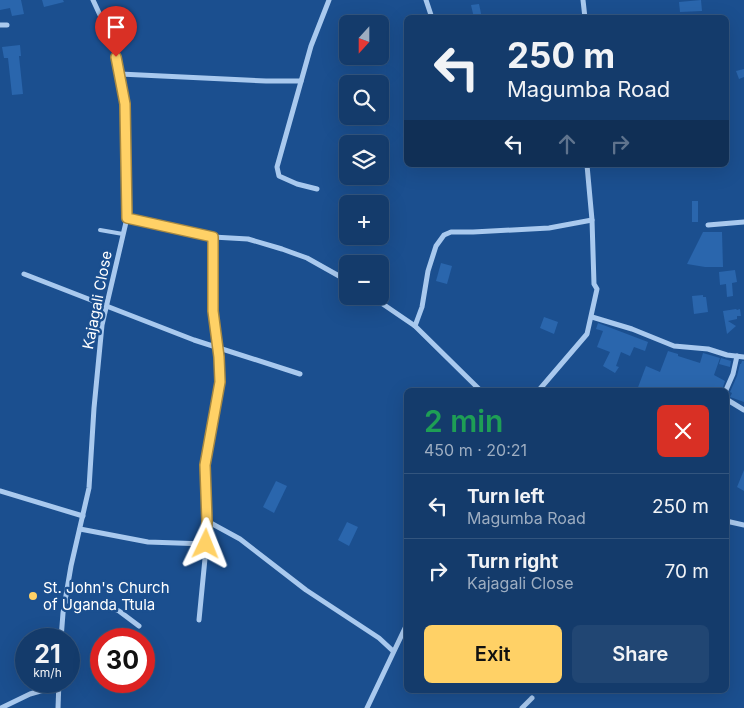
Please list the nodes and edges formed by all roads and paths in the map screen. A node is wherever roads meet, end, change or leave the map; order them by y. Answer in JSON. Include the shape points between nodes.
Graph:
{"nodes":[{"id":1,"x":93,"y":0,"type":"edge"},
{"id":2,"x":329,"y":0,"type":"edge"},
{"id":3,"x":426,"y":0,"type":"edge"},
{"id":4,"x":583,"y":0,"type":"edge"},
{"id":5,"x":431,"y":15,"type":"edge"},
{"id":6,"x":585,"y":15,"type":"edge"},
{"id":7,"x":0,"y":25,"type":"edge"},
{"id":8,"x":6,"y":25,"type":"dead end"},
{"id":9,"x":120,"y":74,"type":"junction"},
{"id":10,"x":301,"y":80,"type":"junction"},
{"id":11,"x":587,"y":167,"type":"edge"},
{"id":12,"x":318,"y":189,"type":"dead end"},
{"id":13,"x":127,"y":218,"type":"junction"},
{"id":14,"x":592,"y":220,"type":"junction"},
{"id":15,"x":744,"y":222,"type":"edge"},
{"id":16,"x":708,"y":225,"type":"dead end"},
{"id":17,"x":100,"y":230,"type":"dead end"},
{"id":18,"x":123,"y":234,"type":"junction"},
{"id":19,"x":213,"y":237,"type":"junction"},
{"id":20,"x":24,"y":274,"type":"dead end"},
{"id":21,"x":339,"y":276,"type":"edge"},
{"id":22,"x":384,"y":305,"type":"edge"},
{"id":23,"x":105,"y":307,"type":"junction"},
{"id":24,"x":592,"y":317,"type":"junction"},
{"id":25,"x":415,"y":326,"type":"junction"},
{"id":26,"x":218,"y":347,"type":"junction"},
{"id":27,"x":737,"y":356,"type":"junction"},
{"id":28,"x":744,"y":357,"type":"edge"},
{"id":29,"x":300,"y":374,"type":"dead end"},
{"id":30,"x":478,"y":388,"type":"edge"},
{"id":31,"x":540,"y":388,"type":"edge"},
{"id":32,"x":727,"y":388,"type":"edge"},
{"id":33,"x":729,"y":401,"type":"edge"},
{"id":34,"x":744,"y":410,"type":"edge"},
{"id":35,"x":0,"y":491,"type":"edge"},
{"id":36,"x":83,"y":516,"type":"junction"},
{"id":37,"x":207,"y":521,"type":"junction"},
{"id":38,"x":729,"y":522,"type":"edge"},
{"id":39,"x":744,"y":525,"type":"edge"},
{"id":40,"x":80,"y":529,"type":"junction"},
{"id":41,"x":206,"y":544,"type":"junction"},
{"id":42,"x":65,"y":600,"type":"junction"},
{"id":43,"x":199,"y":620,"type":"dead end"},
{"id":44,"x":139,"y":626,"type":"dead end"},
{"id":45,"x":62,"y":628,"type":"edge"},
{"id":46,"x":404,"y":630,"type":"edge"},
{"id":47,"x":393,"y":651,"type":"junction"},
{"id":48,"x":33,"y":693,"type":"edge"},
{"id":49,"x":58,"y":693,"type":"edge"},
{"id":50,"x":532,"y":698,"type":"dead end"},
{"id":51,"x":1,"y":708,"type":"edge"},
{"id":52,"x":58,"y":708,"type":"edge"},
{"id":53,"x":367,"y":708,"type":"edge"},
{"id":54,"x":522,"y":708,"type":"edge"}],
"edges":[{"from":1,"to":9,"type":"street","name":"Kajagali Close","via":[[112,40]]},
{"from":2,"to":10,"type":"street"},
{"from":3,"to":5,"type":"street"},
{"from":4,"to":6,"type":"street"},
{"from":7,"to":8,"type":"street"},
{"from":9,"to":10,"type":"street"},
{"from":9,"to":13,"type":"street","name":"Kajagali Close","via":[[125,104]]},
{"from":10,"to":12,"type":"street","via":[[276,167],[279,176]]},
{"from":11,"to":14,"type":"street"},
{"from":13,"to":18,"type":"street","name":"Kajagali Close"},
{"from":13,"to":19,"type":"street"},
{"from":14,"to":24,"type":"street","via":[[594,284],[598,289]]},
{"from":14,"to":25,"type":"street","via":[[541,229],[444,234],[436,246],[428,271]]},
{"from":15,"to":16,"type":"street"},
{"from":17,"to":18,"type":"lane"},
{"from":18,"to":23,"type":"street","name":"Kajagali Close"},
{"from":19,"to":21,"type":"street","via":[[248,239],[282,249],[307,258]]},
{"from":19,"to":26,"type":"street","via":[[213,311]]},
{"from":20,"to":23,"type":"street"},
{"from":22,"to":25,"type":"street"},
{"from":23,"to":26,"type":"street"},
{"from":23,"to":36,"type":"street","name":"Kajagali Close","via":[[89,488]]},
{"from":24,"to":27,"type":"street","via":[[674,346]]},
{"from":24,"to":31,"type":"street","via":[[587,334]]},
{"from":25,"to":30,"type":"street"},
{"from":26,"to":29,"type":"street"},
{"from":26,"to":37,"type":"street","via":[[220,382],[205,465]]},
{"from":27,"to":28,"type":"street"},
{"from":27,"to":32,"type":"street"},
{"from":33,"to":34,"type":"street"},
{"from":35,"to":36,"type":"street"},
{"from":36,"to":40,"type":"street","name":"Kajagali Close"},
{"from":37,"to":41,"type":"street"},
{"from":37,"to":47,"type":"street","via":[[240,539]]},
{"from":38,"to":39,"type":"street"},
{"from":40,"to":41,"type":"street","via":[[148,542]]},
{"from":40,"to":42,"type":"street","name":"Kajagali Close"},
{"from":41,"to":43,"type":"street"},
{"from":42,"to":44,"type":"street","via":[[81,605],[107,606]]},
{"from":42,"to":45,"type":"street","name":"Kajagali Close"},
{"from":46,"to":47,"type":"street"},
{"from":47,"to":53,"type":"street"},
{"from":48,"to":51,"type":"street"},
{"from":49,"to":52,"type":"street"},
{"from":50,"to":54,"type":"street"}]}
